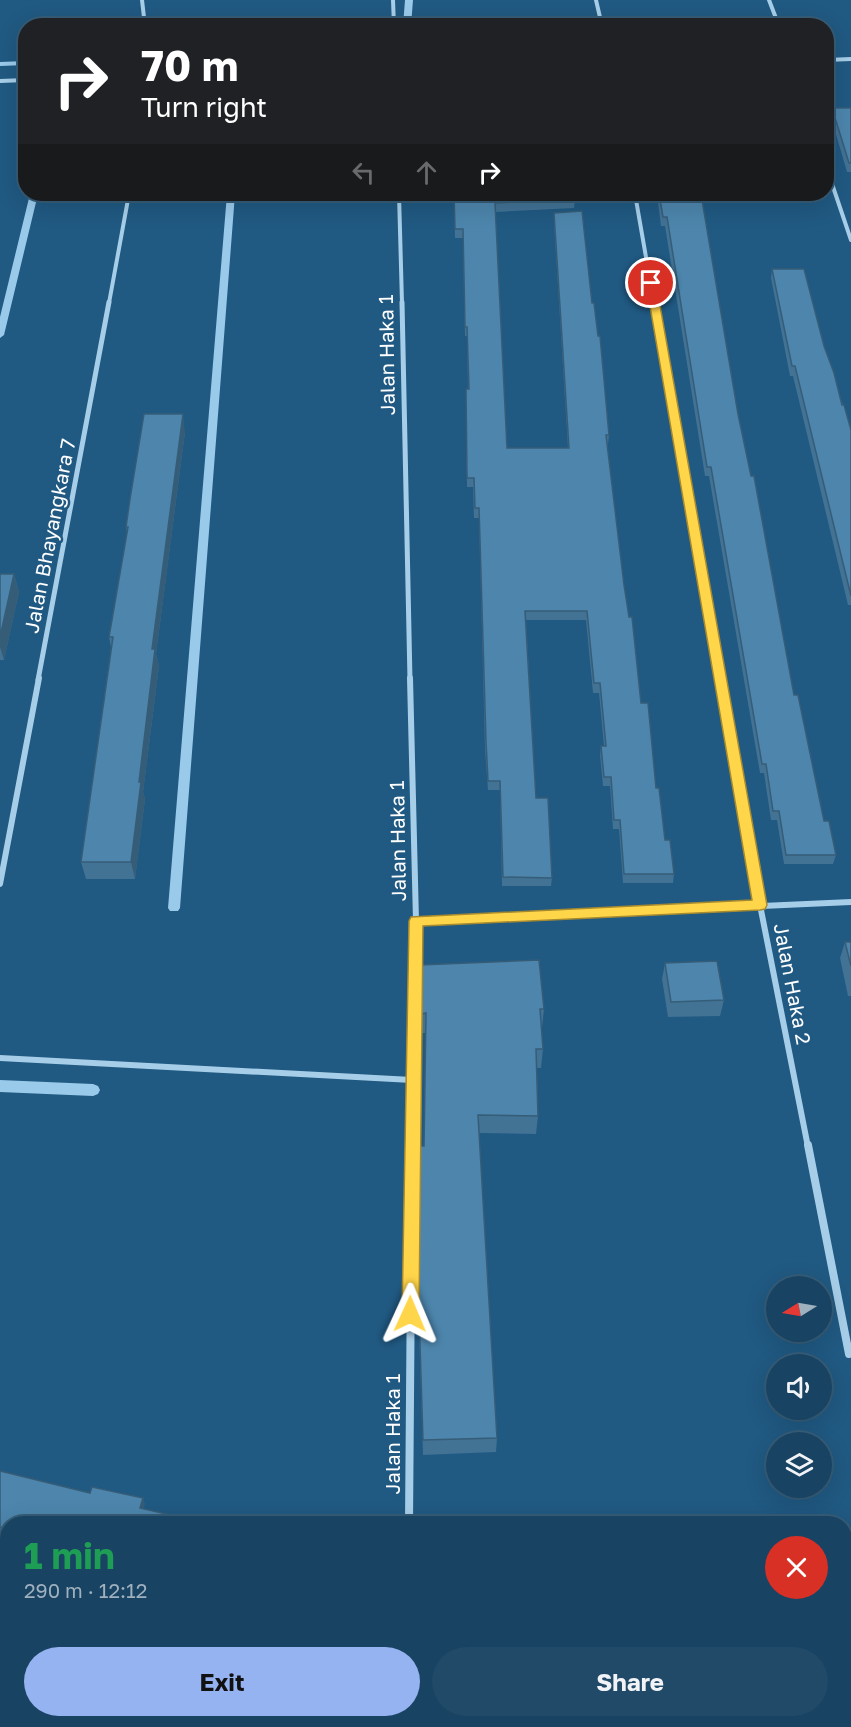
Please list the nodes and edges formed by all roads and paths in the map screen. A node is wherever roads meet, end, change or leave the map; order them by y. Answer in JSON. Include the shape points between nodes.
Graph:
{"nodes":[{"id":1,"x":142,"y":0,"type":"edge"},
{"id":2,"x":393,"y":0,"type":"edge"},
{"id":3,"x":596,"y":0,"type":"edge"},
{"id":4,"x":770,"y":0,"type":"edge"},
{"id":5,"x":144,"y":18,"type":"edge"},
{"id":6,"x":394,"y":18,"type":"edge"},
{"id":7,"x":600,"y":18,"type":"edge"},
{"id":8,"x":776,"y":18,"type":"edge"},
{"id":9,"x":851,"y":59,"type":"edge"},
{"id":10,"x":834,"y":60,"type":"edge"},
{"id":11,"x":18,"y":80,"type":"edge"},
{"id":12,"x":0,"y":81,"type":"edge"},
{"id":13,"x":834,"y":190,"type":"edge"},
{"id":14,"x":128,"y":201,"type":"edge"},
{"id":15,"x":399,"y":201,"type":"edge"},
{"id":16,"x":636,"y":201,"type":"edge"},
{"id":17,"x":851,"y":240,"type":"edge"},
{"id":18,"x":0,"y":884,"type":"edge"},
{"id":19,"x":851,"y":902,"type":"edge"},
{"id":20,"x":760,"y":905,"type":"junction"},
{"id":21,"x":416,"y":921,"type":"junction"},
{"id":22,"x":0,"y":1058,"type":"edge"},
{"id":23,"x":412,"y":1080,"type":"junction"},
{"id":24,"x":849,"y":1354,"type":"dead end"},
{"id":25,"x":409,"y":1516,"type":"edge"}],
"edges":[{"from":1,"to":5,"type":"street"},
{"from":2,"to":6,"type":"street"},
{"from":3,"to":7,"type":"street"},
{"from":4,"to":8,"type":"street"},
{"from":9,"to":10,"type":"street"},
{"from":11,"to":12,"type":"street"},
{"from":13,"to":17,"type":"street"},
{"from":14,"to":18,"type":"street","name":"Jalan Bhayangkara 7"},
{"from":15,"to":21,"type":"street","name":"Jalan Haka 1"},
{"from":16,"to":20,"type":"street","name":"Jalan Haka 2"},
{"from":19,"to":20,"type":"street"},
{"from":20,"to":21,"type":"street"},
{"from":20,"to":24,"type":"street","name":"Jalan Haka 2"},
{"from":21,"to":23,"type":"street","name":"Jalan Haka 1"},
{"from":22,"to":23,"type":"street"},
{"from":23,"to":25,"type":"street","name":"Jalan Haka 1"}]}
